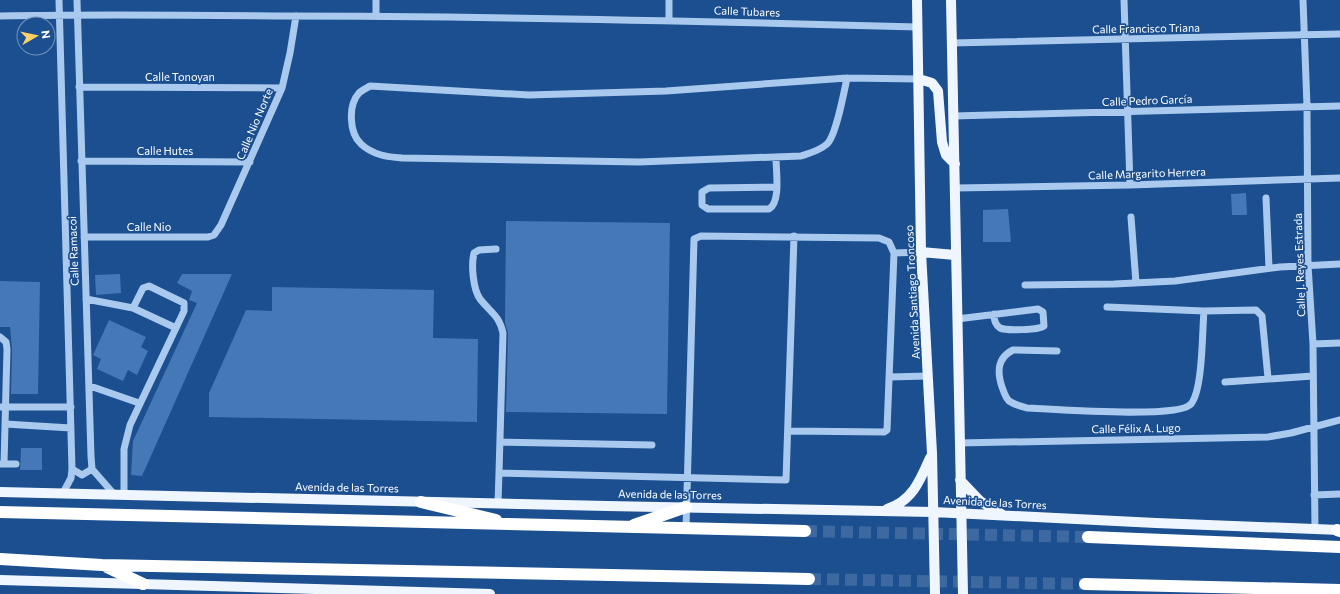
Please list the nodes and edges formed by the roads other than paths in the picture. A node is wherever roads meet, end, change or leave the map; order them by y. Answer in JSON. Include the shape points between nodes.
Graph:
{"nodes":[{"id":1,"x":59,"y":0,"type":"edge"},
{"id":2,"x":77,"y":0,"type":"edge"},
{"id":3,"x":376,"y":0,"type":"edge"},
{"id":4,"x":669,"y":0,"type":"edge"},
{"id":5,"x":917,"y":0,"type":"edge"},
{"id":6,"x":951,"y":0,"type":"edge"},
{"id":7,"x":1124,"y":0,"type":"edge"},
{"id":8,"x":1303,"y":0,"type":"edge"},
{"id":9,"x":60,"y":15,"type":"junction"},
{"id":10,"x":77,"y":15,"type":"junction"},
{"id":11,"x":0,"y":16,"type":"edge"},
{"id":12,"x":296,"y":16,"type":"junction"},
{"id":13,"x":376,"y":16,"type":"junction"},
{"id":14,"x":669,"y":20,"type":"junction"},
{"id":15,"x":918,"y":27,"type":"junction"},
{"id":16,"x":1340,"y":34,"type":"edge"},
{"id":17,"x":1305,"y":35,"type":"junction"},
{"id":18,"x":1124,"y":39,"type":"junction"},
{"id":19,"x":952,"y":43,"type":"junction"},
{"id":20,"x":847,"y":78,"type":"junction"},
{"id":21,"x":918,"y":79,"type":"junction"},
{"id":22,"x":79,"y":87,"type":"junction"},
{"id":23,"x":282,"y":88,"type":"junction"},
{"id":24,"x":1307,"y":106,"type":"junction"},
{"id":25,"x":1340,"y":106,"type":"edge"},
{"id":26,"x":1128,"y":112,"type":"junction"},
{"id":27,"x":954,"y":116,"type":"junction"},
{"id":28,"x":776,"y":158,"type":"junction"},
{"id":29,"x":81,"y":161,"type":"junction"},
{"id":30,"x":250,"y":162,"type":"junction"},
{"id":31,"x":955,"y":164,"type":"junction"},
{"id":32,"x":1308,"y":178,"type":"junction"},
{"id":33,"x":1340,"y":178,"type":"edge"},
{"id":34,"x":1130,"y":185,"type":"junction"},
{"id":35,"x":776,"y":187,"type":"junction"},
{"id":36,"x":955,"y":188,"type":"junction"},
{"id":37,"x":1266,"y":198,"type":"dead end"},
{"id":38,"x":1131,"y":217,"type":"dead end"},
{"id":39,"x":214,"y":235,"type":"joint"},
{"id":40,"x":794,"y":236,"type":"junction"},
{"id":41,"x":84,"y":237,"type":"junction"},
{"id":42,"x":496,"y":249,"type":"dead end"},
{"id":43,"x":921,"y":252,"type":"junction"},
{"id":44,"x":894,"y":253,"type":"junction"},
{"id":45,"x":955,"y":255,"type":"junction"},
{"id":46,"x":1340,"y":264,"type":"edge"},
{"id":47,"x":1308,"y":265,"type":"junction"},
{"id":48,"x":1269,"y":268,"type":"junction"},
{"id":49,"x":1136,"y":283,"type":"junction"},
{"id":50,"x":1025,"y":285,"type":"dead end"},
{"id":51,"x":86,"y":299,"type":"junction"},
{"id":52,"x":1107,"y":307,"type":"dead end"},
{"id":53,"x":133,"y":308,"type":"junction"},
{"id":54,"x":1204,"y":311,"type":"junction"},
{"id":55,"x":994,"y":314,"type":"junction"},
{"id":56,"x":956,"y":319,"type":"junction"},
{"id":57,"x":176,"y":328,"type":"junction"},
{"id":58,"x":0,"y":338,"type":"edge"},
{"id":59,"x":1340,"y":343,"type":"edge"},
{"id":60,"x":1312,"y":344,"type":"junction"},
{"id":61,"x":1057,"y":351,"type":"dead end"},
{"id":62,"x":928,"y":376,"type":"junction"},
{"id":63,"x":1313,"y":376,"type":"junction"},
{"id":64,"x":889,"y":377,"type":"junction"},
{"id":65,"x":1268,"y":378,"type":"junction"},
{"id":66,"x":1225,"y":382,"type":"dead end"},
{"id":67,"x":90,"y":386,"type":"junction"},
{"id":68,"x":139,"y":403,"type":"junction"},
{"id":69,"x":2,"y":407,"type":"edge"},
{"id":70,"x":71,"y":407,"type":"junction"},
{"id":71,"x":1340,"y":420,"type":"edge"},
{"id":72,"x":5,"y":424,"type":"junction"},
{"id":73,"x":71,"y":428,"type":"junction"},
{"id":74,"x":1312,"y":428,"type":"junction"},
{"id":75,"x":789,"y":431,"type":"junction"},
{"id":76,"x":500,"y":442,"type":"junction"},
{"id":77,"x":959,"y":443,"type":"junction"},
{"id":78,"x":652,"y":446,"type":"dead end"},
{"id":79,"x":932,"y":453,"type":"junction"},
{"id":80,"x":2,"y":464,"type":"edge"},
{"id":81,"x":16,"y":464,"type":"dead end"},
{"id":82,"x":72,"y":469,"type":"junction"},
{"id":83,"x":92,"y":469,"type":"junction"},
{"id":84,"x":499,"y":473,"type":"junction"},
{"id":85,"x":688,"y":478,"type":"junction"},
{"id":86,"x":960,"y":480,"type":"junction"},
{"id":87,"x":0,"y":492,"type":"edge"},
{"id":88,"x":63,"y":493,"type":"junction"},
{"id":89,"x":113,"y":493,"type":"junction"},
{"id":90,"x":124,"y":494,"type":"junction"},
{"id":91,"x":1340,"y":494,"type":"edge"},
{"id":92,"x":1314,"y":495,"type":"junction"},
{"id":93,"x":421,"y":502,"type":"junction"},
{"id":94,"x":498,"y":502,"type":"junction"},
{"id":95,"x":686,"y":507,"type":"junction"},
{"id":96,"x":0,"y":512,"type":"edge"},
{"id":97,"x":876,"y":512,"type":"junction"},
{"id":98,"x":933,"y":512,"type":"junction"},
{"id":99,"x":961,"y":514,"type":"junction"},
{"id":100,"x":1006,"y":516,"type":"junction"},
{"id":101,"x":519,"y":525,"type":"junction"},
{"id":102,"x":626,"y":528,"type":"junction"},
{"id":103,"x":686,"y":529,"type":"junction"},
{"id":104,"x":1315,"y":529,"type":"junction"},
{"id":105,"x":1339,"y":530,"type":"edge"},
{"id":106,"x":805,"y":531,"type":"tunnel mouth"},
{"id":107,"x":1088,"y":537,"type":"tunnel mouth"},
{"id":108,"x":1340,"y":547,"type":"edge"},
{"id":109,"x":0,"y":559,"type":"edge"},
{"id":110,"x":102,"y":565,"type":"junction"},
{"id":111,"x":809,"y":579,"type":"tunnel mouth"},
{"id":112,"x":0,"y":580,"type":"edge"},
{"id":113,"x":143,"y":584,"type":"junction"},
{"id":114,"x":1085,"y":584,"type":"tunnel mouth"},
{"id":115,"x":1340,"y":590,"type":"edge"},
{"id":116,"x":368,"y":592,"type":"edge"},
{"id":117,"x":407,"y":593,"type":"edge"},
{"id":118,"x":490,"y":594,"type":"edge"},
{"id":119,"x":935,"y":594,"type":"edge"},
{"id":120,"x":963,"y":594,"type":"edge"}],
"edges":[{"from":1,"to":9,"type":"street","name":"Calle Ramacoi"},
{"from":2,"to":10,"type":"street","name":"Calle Ramacoi"},
{"from":3,"to":13,"type":"street"},
{"from":4,"to":14,"type":"street"},
{"from":5,"to":15,"type":"main road","name":"Avenida Santiago Troncoso"},
{"from":6,"to":19,"type":"main road"},
{"from":7,"to":18,"type":"street"},
{"from":8,"to":17,"type":"street","name":"Calle J. Reyes Estrada"},
{"from":9,"to":10,"type":"street","name":"Calle Tubares"},
{"from":9,"to":11,"type":"street","name":"Calle Tubares"},
{"from":9,"to":70,"type":"street","name":"Calle Ramacoi"},
{"from":10,"to":12,"type":"street","name":"Calle Tubares"},
{"from":10,"to":22,"type":"street","name":"Calle Ramacoi"},
{"from":12,"to":13,"type":"street","name":"Calle Tubares"},
{"from":12,"to":23,"type":"street","name":"Calle Nio Norte"},
{"from":13,"to":14,"type":"street","name":"Calle Tubares"},
{"from":14,"to":15,"type":"street","name":"Calle Tubares"},
{"from":15,"to":21,"type":"main road","name":"Avenida Santiago Troncoso"},
{"from":16,"to":17,"type":"street","name":"Calle Francisco Triana"},
{"from":17,"to":18,"type":"street","name":"Calle Francisco Triana"},
{"from":17,"to":24,"type":"street","name":"Calle J. Reyes Estrada"},
{"from":18,"to":19,"type":"street","name":"Calle Francisco Triana"},
{"from":18,"to":26,"type":"street"},
{"from":19,"to":27,"type":"main road"},
{"from":20,"to":21,"type":"street"},
{"from":20,"to":28,"type":"street","via":[[834,131],[828,143],[816,151],[801,156]]},
{"from":20,"to":28,"type":"street","via":[[666,91],[529,95],[370,86],[360,92],[354,102],[351,116],[360,144],[382,156],[402,158],[639,162]]},
{"from":21,"to":31,"type":"main road","via":[[932,82],[938,91],[942,142],[946,155]]},
{"from":21,"to":43,"type":"main road","name":"Avenida Santiago Troncoso"},
{"from":22,"to":23,"type":"street","name":"Calle Tonoyan"},
{"from":22,"to":29,"type":"street","name":"Calle Ramacoi"},
{"from":23,"to":30,"type":"street","name":"Calle Nio Norte"},
{"from":24,"to":25,"type":"street","name":"Calle Pedro García"},
{"from":24,"to":26,"type":"street","name":"Calle Pedro García"},
{"from":24,"to":32,"type":"street","name":"Calle J. Reyes Estrada"},
{"from":26,"to":27,"type":"street","name":"Calle Pedro García"},
{"from":26,"to":34,"type":"street"},
{"from":27,"to":31,"type":"main road"},
{"from":28,"to":35,"type":"street"},
{"from":29,"to":30,"type":"street","name":"Calle Hutes"},
{"from":29,"to":41,"type":"street","name":"Calle Ramacoi"},
{"from":30,"to":39,"type":"street","name":"Calle Nio Norte"},
{"from":31,"to":36,"type":"main road"},
{"from":32,"to":33,"type":"street","name":"Calle Margarito Herrera"},
{"from":32,"to":34,"type":"street","name":"Calle Margarito Herrera"},
{"from":32,"to":47,"type":"street","name":"Calle J. Reyes Estrada"},
{"from":34,"to":36,"type":"street","name":"Calle Margarito Herrera"},
{"from":35,"to":35,"type":"street","via":[[709,188],[702,192],[702,205],[708,209],[769,209],[776,201]]},
{"from":36,"to":45,"type":"main road"},
{"from":37,"to":48,"type":"street"},
{"from":38,"to":49,"type":"street"},
{"from":39,"to":41,"type":"street","name":"Calle Nio"},
{"from":40,"to":44,"type":"street","via":[[886,239]]},
{"from":40,"to":75,"type":"street"},
{"from":40,"to":85,"type":"street","via":[[701,236],[694,239]]},
{"from":41,"to":51,"type":"street","name":"Calle Ramacoi"},
{"from":42,"to":76,"type":"street","via":[[479,250],[472,258],[475,287],[480,299],[497,317],[503,333]]},
{"from":43,"to":44,"type":"street"},
{"from":43,"to":45,"type":"main road"},
{"from":43,"to":62,"type":"main road","name":"Avenida Santiago Troncoso"},
{"from":44,"to":64,"type":"street"},
{"from":45,"to":56,"type":"main road"},
{"from":46,"to":47,"type":"street"},
{"from":47,"to":48,"type":"street"},
{"from":47,"to":60,"type":"street","name":"Calle J. Reyes Estrada"},
{"from":48,"to":49,"type":"street","via":[[1175,281]]},
{"from":49,"to":50,"type":"street"},
{"from":51,"to":53,"type":"street"},
{"from":51,"to":67,"type":"street","name":"Calle Ramacoi"},
{"from":52,"to":54,"type":"street"},
{"from":53,"to":57,"type":"street"},
{"from":53,"to":57,"type":"street","via":[[143,288],[149,286],[184,303],[184,311]]},
{"from":54,"to":61,"type":"street","via":[[1198,391],[1190,405],[1183,410],[1154,412],[1034,408],[1018,406],[1005,396],[998,374],[999,366],[1007,353],[1013,350]]},
{"from":54,"to":65,"type":"street","via":[[1260,312]]},
{"from":55,"to":55,"type":"street","via":[[1038,309],[1043,312],[1044,326],[1039,329],[1004,329],[995,322]]},
{"from":55,"to":56,"type":"street"},
{"from":56,"to":77,"type":"main road"},
{"from":57,"to":68,"type":"street"},
{"from":58,"to":69,"type":"street","via":[[6,342],[7,349]]},
{"from":59,"to":60,"type":"street"},
{"from":60,"to":63,"type":"street","name":"Calle J. Reyes Estrada"},
{"from":62,"to":64,"type":"street"},
{"from":62,"to":79,"type":"main road","name":"Avenida Santiago Troncoso"},
{"from":63,"to":65,"type":"street"},
{"from":63,"to":74,"type":"street","name":"Calle J. Reyes Estrada"},
{"from":64,"to":75,"type":"street","via":[[886,431]]},
{"from":65,"to":66,"type":"street"},
{"from":67,"to":68,"type":"street"},
{"from":67,"to":83,"type":"street","name":"Calle Ramacoi"},
{"from":68,"to":90,"type":"street","via":[[124,449]]},
{"from":69,"to":70,"type":"street"},
{"from":69,"to":72,"type":"street"},
{"from":70,"to":73,"type":"street","name":"Calle Ramacoi"},
{"from":71,"to":74,"type":"street","name":"Calle Félix A. Lugo"},
{"from":72,"to":73,"type":"street"},
{"from":72,"to":80,"type":"street"},
{"from":73,"to":82,"type":"street","name":"Calle Ramacoi"},
{"from":74,"to":77,"type":"street","name":"Calle Félix A. Lugo","via":[[1291,434],[1268,436]]},
{"from":74,"to":92,"type":"street","name":"Calle J. Reyes Estrada"},
{"from":75,"to":85,"type":"street","via":[[786,480]]},
{"from":76,"to":78,"type":"street"},
{"from":76,"to":84,"type":"street"},
{"from":77,"to":86,"type":"main road"},
{"from":79,"to":97,"type":"main road","via":[[921,480],[907,500]]},
{"from":79,"to":98,"type":"main road","name":"Avenida Santiago Troncoso"},
{"from":80,"to":81,"type":"street"},
{"from":82,"to":83,"type":"street","via":[[82,475]]},
{"from":82,"to":88,"type":"street","name":"Calle Ramacoi","via":[[71,478]]},
{"from":83,"to":89,"type":"street"},
{"from":84,"to":85,"type":"street"},
{"from":84,"to":94,"type":"street"},
{"from":85,"to":95,"type":"street"},
{"from":86,"to":99,"type":"main road"},
{"from":86,"to":100,"type":"main road","via":[[980,502]]},
{"from":87,"to":88,"type":"main road","name":"Avenida de las Torres"},
{"from":88,"to":89,"type":"main road","name":"Avenida de las Torres"},
{"from":89,"to":90,"type":"main road","name":"Avenida de las Torres"},
{"from":90,"to":93,"type":"main road","name":"Avenida de las Torres"},
{"from":91,"to":92,"type":"street"},
{"from":92,"to":104,"type":"street","name":"Calle J. Reyes Estrada"},
{"from":93,"to":94,"type":"main road","name":"Avenida de las Torres"},
{"from":93,"to":101,"type":"highway"},
{"from":94,"to":95,"type":"main road","name":"Avenida de las Torres"},
{"from":95,"to":97,"type":"main road","name":"Avenida de las Torres"},
{"from":95,"to":102,"type":"highway"},
{"from":95,"to":103,"type":"street"},
{"from":96,"to":101,"type":"highway"},
{"from":97,"to":98,"type":"main road","name":"Avenida de las Torres"},
{"from":98,"to":99,"type":"main road","name":"Avenida de las Torres"},
{"from":98,"to":119,"type":"main road","name":"Avenida Santiago Troncoso"},
{"from":99,"to":100,"type":"main road","name":"Avenida de las Torres"},
{"from":99,"to":120,"type":"main road"},
{"from":100,"to":104,"type":"main road","name":"Avenida de las Torres"},
{"from":101,"to":102,"type":"highway"},
{"from":102,"to":103,"type":"highway"},
{"from":103,"to":106,"type":"highway"},
{"from":104,"to":105,"type":"main road","name":"Avenida de las Torres"},
{"from":107,"to":108,"type":"highway"},
{"from":109,"to":110,"type":"highway"},
{"from":110,"to":111,"type":"highway"},
{"from":110,"to":113,"type":"highway"},
{"from":112,"to":113,"type":"main road"},
{"from":113,"to":116,"type":"main road"},
{"from":114,"to":115,"type":"highway"},
{"from":116,"to":117,"type":"main road"},
{"from":117,"to":118,"type":"main road"}]}
